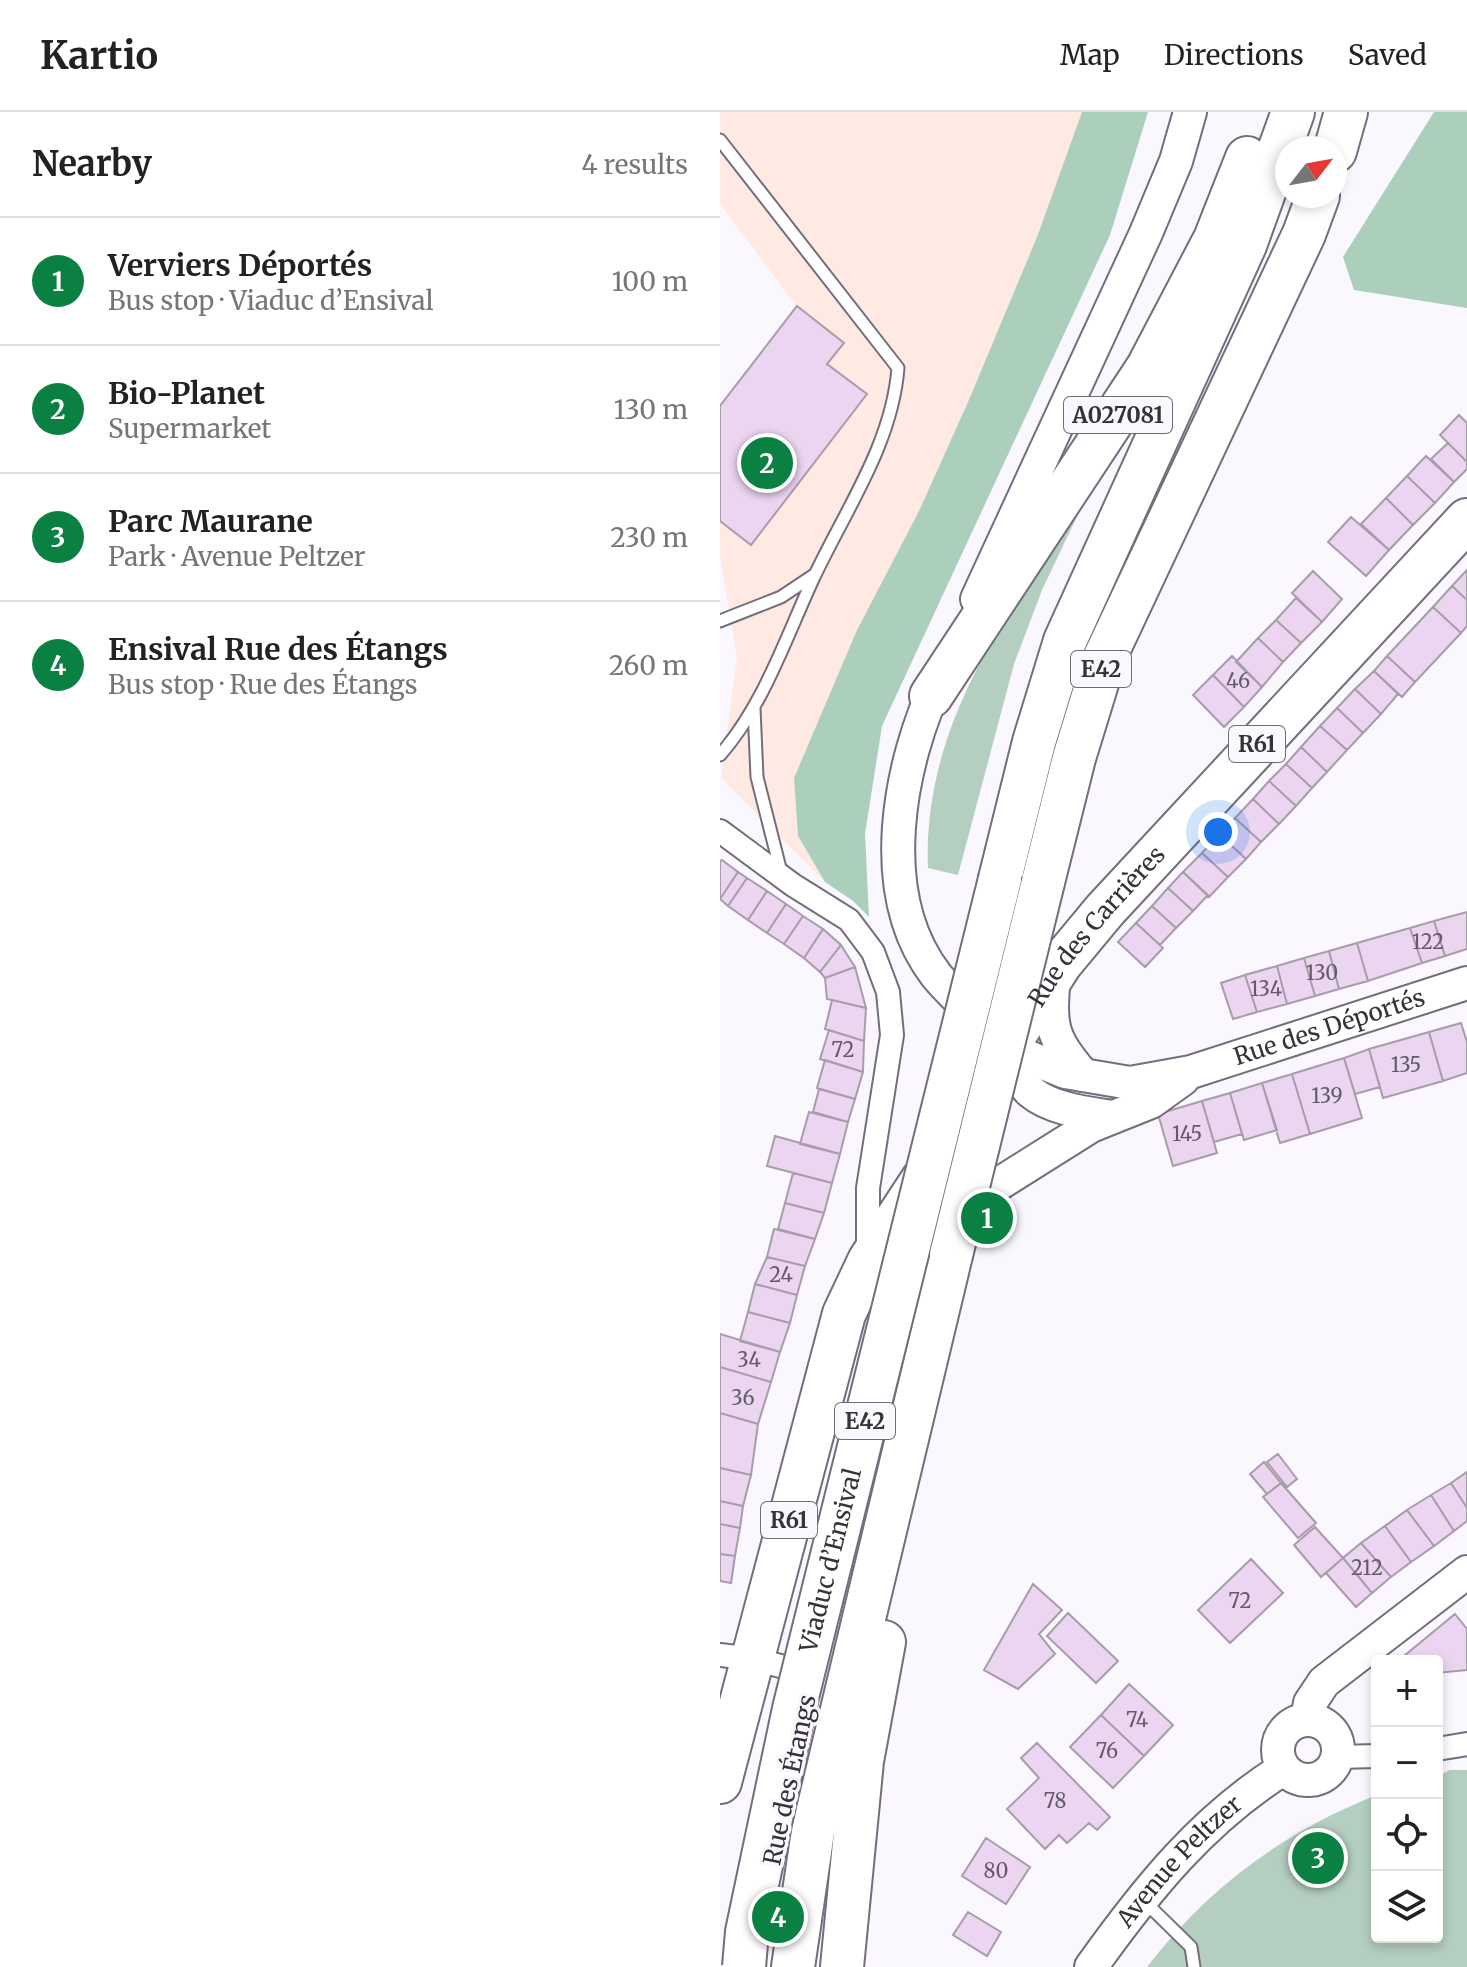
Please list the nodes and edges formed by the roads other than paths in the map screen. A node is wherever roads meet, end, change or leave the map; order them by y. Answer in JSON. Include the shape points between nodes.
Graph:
{"nodes":[{"id":1,"x":1190,"y":112,"type":"edge"},
{"id":2,"x":1265,"y":112,"type":"edge"},
{"id":3,"x":1293,"y":112,"type":"edge"},
{"id":4,"x":1346,"y":112,"type":"edge"},
{"id":5,"x":1339,"y":136,"type":"edge"},
{"id":6,"x":720,"y":140,"type":"edge"},
{"id":7,"x":1314,"y":208,"type":"edge"},
{"id":8,"x":1467,"y":520,"type":"edge"},
{"id":9,"x":815,"y":575,"type":"junction"},
{"id":10,"x":720,"y":621,"type":"edge"},
{"id":11,"x":931,"y":696,"type":"junction"},
{"id":12,"x":754,"y":708,"type":"junction"},
{"id":13,"x":720,"y":755,"type":"edge"},
{"id":14,"x":720,"y":831,"type":"edge"},
{"id":15,"x":782,"y":876,"type":"junction"},
{"id":16,"x":1054,"y":973,"type":"junction"},
{"id":17,"x":1467,"y":983,"type":"edge"},
{"id":18,"x":1007,"y":1048,"type":"junction"},
{"id":19,"x":1191,"y":1072,"type":"junction"},
{"id":20,"x":1083,"y":1075,"type":"junction"},
{"id":21,"x":1112,"y":1117,"type":"junction"},
{"id":22,"x":924,"y":1231,"type":"junction"},
{"id":23,"x":869,"y":1261,"type":"junction"},
{"id":24,"x":925,"y":1368,"type":"junction"},
{"id":25,"x":1467,"y":1572,"type":"edge"},
{"id":26,"x":736,"y":1657,"type":"edge"},
{"id":27,"x":813,"y":1675,"type":"junction"},
{"id":28,"x":1307,"y":1719,"type":"junction"},
{"id":29,"x":1467,"y":1744,"type":"edge"},
{"id":30,"x":1443,"y":1748,"type":"edge"},
{"id":31,"x":1371,"y":1756,"type":"edge"},
{"id":32,"x":1337,"y":1757,"type":"junction"},
{"id":33,"x":1283,"y":1769,"type":"junction"},
{"id":34,"x":720,"y":1782,"type":"edge"},
{"id":35,"x":1140,"y":1898,"type":"junction"},
{"id":36,"x":744,"y":1967,"type":"edge"},
{"id":37,"x":756,"y":1967,"type":"edge"},
{"id":38,"x":793,"y":1967,"type":"edge"},
{"id":39,"x":842,"y":1967,"type":"edge"},
{"id":40,"x":1091,"y":1967,"type":"edge"},
{"id":41,"x":1194,"y":1967,"type":"edge"}],
"edges":[{"from":1,"to":11,"type":"street","via":[[1146,233]]},
{"from":2,"to":11,"type":"highway","number":"A027081","via":[[1215,239],[1148,367]]},
{"from":3,"to":36,"type":"highway","name":"Viaduc d’Ensival","number":"E42","bridge":true,"via":[[1245,245],[1065,641],[1034,742],[794,1709]]},
{"from":4,"to":5,"type":"highway"},
{"from":6,"to":9,"type":"lane","via":[[898,368],[883,435]]},
{"from":7,"to":24,"type":"highway","number":"E42","bridge":true,"via":[[1105,657],[1074,758]]},
{"from":8,"to":16,"type":"highway","name":"Rue des Carrières","number":"R61","via":[[1173,834]]},
{"from":9,"to":10,"type":"lane","via":[[781,597]]},
{"from":9,"to":12,"type":"lane"},
{"from":11,"to":18,"type":"street","via":[[902,813],[904,899],[936,974]]},
{"from":12,"to":13,"type":"lane"},
{"from":12,"to":15,"type":"lane","via":[[757,777]]},
{"from":14,"to":15,"type":"street"},
{"from":15,"to":23,"type":"street","via":[[849,920],[873,952],[888,992],[892,1035],[868,1188]]},
{"from":16,"to":18,"type":"highway","name":"Rue des Carrières","number":"R61"},
{"from":16,"to":20,"type":"street","via":[[1051,1016],[1058,1047]]},
{"from":17,"to":19,"type":"street","name":"Rue des Déportés"},
{"from":18,"to":20,"type":"street","name":"Rue des Déportés","via":[[1047,1067]]},
{"from":18,"to":21,"type":"street","via":[[1031,1093],[1071,1110]]},
{"from":18,"to":22,"type":"highway","name":"Rue des Étangs","number":"R61"},
{"from":18,"to":23,"type":"highway","name":"Rue des Carrières","number":"R61"},
{"from":19,"to":20,"type":"street","name":"Rue des Déportés","via":[[1130,1083]]},
{"from":19,"to":21,"type":"street","name":"Rue des Déportés","via":[[1151,1102]]},
{"from":21,"to":22,"type":"street","name":"Rue des Déportés","via":[[1053,1148]]},
{"from":22,"to":27,"type":"highway","name":"Rue des Étangs","number":"R61"},
{"from":23,"to":26,"type":"highway","number":"R61","via":[[844,1314]]},
{"from":24,"to":38,"type":"highway","number":"E42","via":[[813,1831]]},
{"from":24,"to":39,"type":"highway","via":[[903,1537],[862,1761]]},
{"from":25,"to":28,"type":"street","via":[[1324,1682]]},
{"from":26,"to":27,"type":"street"},
{"from":26,"to":34,"type":"highway","number":"R61"},
{"from":27,"to":37,"type":"highway","name":"Rue des Étangs","number":"R61","via":[[762,1912]]},
{"from":28,"to":32,"type":"street","via":[[1324,1724],[1336,1739]]},
{"from":28,"to":33,"type":"street","via":[[1286,1728],[1281,1738],[1277,1748]]},
{"from":29,"to":30,"type":"street"},
{"from":31,"to":32,"type":"street"},
{"from":32,"to":33,"type":"street","via":[[1320,1778],[1294,1778]]},
{"from":33,"to":35,"type":"street","name":"Avenue Peltzer","via":[[1240,1796]]},
{"from":35,"to":40,"type":"street","name":"Avenue Peltzer"},
{"from":35,"to":41,"type":"lane","via":[[1191,1947]]}]}
